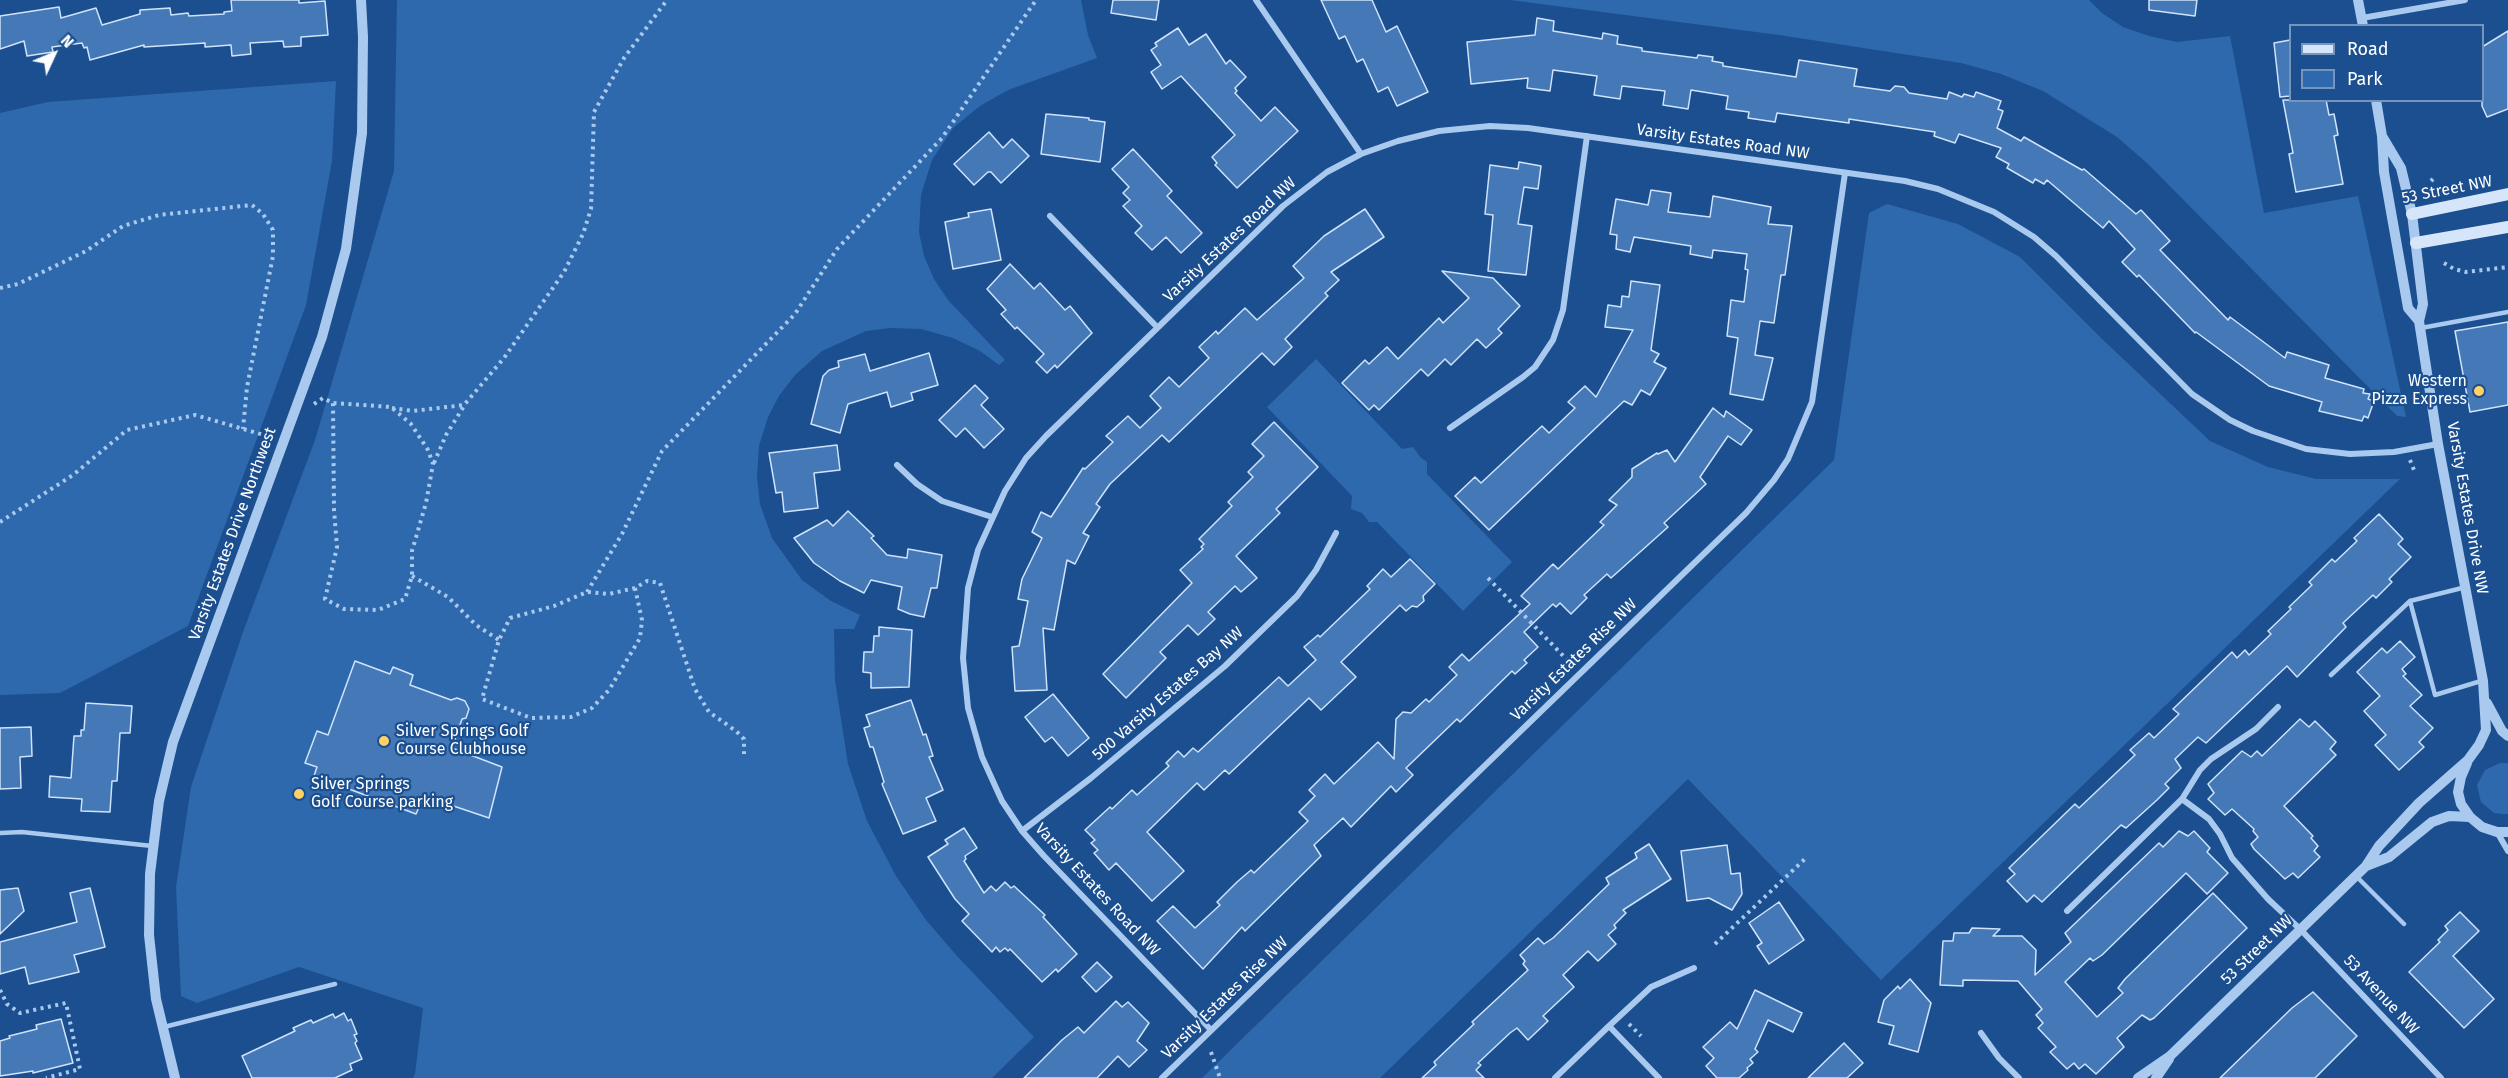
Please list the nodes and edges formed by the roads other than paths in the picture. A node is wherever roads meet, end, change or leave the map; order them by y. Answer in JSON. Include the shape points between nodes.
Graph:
{"nodes":[{"id":1,"x":361,"y":0,"type":"edge"},
{"id":2,"x":1256,"y":0,"type":"edge"},
{"id":3,"x":2358,"y":0,"type":"edge"},
{"id":4,"x":2465,"y":0,"type":"edge"},
{"id":5,"x":2362,"y":22,"type":"edge"},
{"id":6,"x":2376,"y":102,"type":"edge"},
{"id":7,"x":1587,"y":136,"type":"junction"},
{"id":8,"x":2382,"y":136,"type":"junction"},
{"id":9,"x":1361,"y":154,"type":"junction"},
{"id":10,"x":1845,"y":173,"type":"junction"},
{"id":11,"x":2508,"y":194,"type":"edge"},
{"id":12,"x":2412,"y":214,"type":"junction"},
{"id":13,"x":1050,"y":216,"type":"dead end"},
{"id":14,"x":2393,"y":217,"type":"junction"},
{"id":15,"x":2508,"y":227,"type":"edge"},
{"id":16,"x":2416,"y":243,"type":"junction"},
{"id":17,"x":2398,"y":245,"type":"junction"},
{"id":18,"x":2508,"y":312,"type":"edge"},
{"id":19,"x":2420,"y":325,"type":"junction"},
{"id":20,"x":1157,"y":327,"type":"junction"},
{"id":21,"x":1450,"y":428,"type":"dead end"},
{"id":22,"x":2438,"y":444,"type":"junction"},
{"id":23,"x":897,"y":465,"type":"dead end"},
{"id":24,"x":992,"y":517,"type":"junction"},
{"id":25,"x":1336,"y":533,"type":"dead end"},
{"id":26,"x":2466,"y":587,"type":"junction"},
{"id":27,"x":2410,"y":601,"type":"junction"},
{"id":28,"x":2331,"y":675,"type":"dead end"},
{"id":29,"x":2483,"y":681,"type":"junction"},
{"id":30,"x":2486,"y":700,"type":"junction"},
{"id":31,"x":2278,"y":707,"type":"dead end"},
{"id":32,"x":2508,"y":736,"type":"edge"},
{"id":33,"x":2468,"y":760,"type":"junction"},
{"id":34,"x":2182,"y":799,"type":"junction"},
{"id":35,"x":2469,"y":817,"type":"junction"},
{"id":36,"x":1022,"y":831,"type":"junction"},
{"id":37,"x":2502,"y":832,"type":"edge"},
{"id":38,"x":0,"y":833,"type":"edge"},
{"id":39,"x":152,"y":846,"type":"junction"},
{"id":40,"x":2508,"y":851,"type":"edge"},
{"id":41,"x":2366,"y":866,"type":"junction"},
{"id":42,"x":2356,"y":876,"type":"junction"},
{"id":43,"x":2067,"y":911,"type":"dead end"},
{"id":44,"x":2404,"y":924,"type":"dead end"},
{"id":45,"x":2301,"y":930,"type":"junction"},
{"id":46,"x":1694,"y":968,"type":"dead end"},
{"id":47,"x":335,"y":984,"type":"dead end"},
{"id":48,"x":1609,"y":1026,"type":"junction"},
{"id":49,"x":162,"y":1028,"type":"junction"},
{"id":50,"x":1211,"y":1030,"type":"junction"},
{"id":51,"x":1981,"y":1033,"type":"dead end"},
{"id":52,"x":2170,"y":1056,"type":"junction"},
{"id":53,"x":175,"y":1078,"type":"edge"},
{"id":54,"x":1162,"y":1078,"type":"edge"},
{"id":55,"x":1555,"y":1078,"type":"edge"},
{"id":56,"x":1659,"y":1078,"type":"edge"},
{"id":57,"x":2019,"y":1078,"type":"edge"},
{"id":58,"x":2138,"y":1078,"type":"edge"},
{"id":59,"x":2156,"y":1078,"type":"edge"},
{"id":60,"x":2441,"y":1078,"type":"edge"}],
"edges":[{"from":1,"to":39,"type":"street","name":"Varsity Estates Drive Northwest","via":[[362,133],[346,249],[322,337],[173,742]]},
{"from":2,"to":9,"type":"street"},
{"from":3,"to":5,"type":"street"},
{"from":4,"to":5,"type":"street"},
{"from":6,"to":8,"type":"street","name":"Varsity Estates Drive NW"},
{"from":7,"to":9,"type":"street","name":"Varsity Estates Road NW","via":[[1528,128],[1468,126],[1419,135]]},
{"from":7,"to":10,"type":"street","name":"Varsity Estates Road NW"},
{"from":7,"to":21,"type":"street","via":[[1563,310],[1553,340],[1535,367]]},
{"from":8,"to":12,"type":"street","name":"Varsity Estates Drive NW","via":[[2401,168]]},
{"from":8,"to":14,"type":"street","name":"Varsity Estates Drive NW"},
{"from":9,"to":20,"type":"street","name":"Varsity Estates Road NW","via":[[1327,172],[1282,206]]},
{"from":10,"to":22,"type":"street","name":"Varsity Estates Road NW","via":[[1938,189],[1970,200],[2015,225],[2056,256],[2192,394],[2253,431],[2306,449],[2350,454]]},
{"from":10,"to":50,"type":"street","name":"Varsity Estates Rise NW","via":[[1812,402],[1788,459],[1746,513]]},
{"from":11,"to":12,"type":"main road","name":"53 Street NW"},
{"from":12,"to":14,"type":"street","name":"53 Street NW"},
{"from":12,"to":16,"type":"street","name":"Varsity Estates Drive NW"},
{"from":13,"to":20,"type":"street"},
{"from":14,"to":17,"type":"street","name":"Varsity Estates Drive NW"},
{"from":15,"to":16,"type":"main road"},
{"from":16,"to":17,"type":"street"},
{"from":16,"to":19,"type":"street","name":"Varsity Estates Drive NW","via":[[2423,304]]},
{"from":17,"to":19,"type":"street","name":"Varsity Estates Drive NW","via":[[2408,308]]},
{"from":18,"to":19,"type":"lane"},
{"from":19,"to":22,"type":"street","name":"Varsity Estates Drive NW"},
{"from":20,"to":24,"type":"street","name":"Varsity Estates Road NW","via":[[1026,458]]},
{"from":22,"to":26,"type":"street","name":"Varsity Estates Drive NW"},
{"from":23,"to":24,"type":"street","via":[[942,501]]},
{"from":24,"to":36,"type":"street","name":"Varsity Estates Road NW","via":[[968,588],[963,658],[968,708],[982,757],[1002,801]]},
{"from":25,"to":36,"type":"street","name":"500 Varsity Estates Bay NW","via":[[1297,596],[1225,666]]},
{"from":26,"to":27,"type":"lane"},
{"from":26,"to":29,"type":"street","name":"Varsity Estates Drive NW"},
{"from":27,"to":28,"type":"lane"},
{"from":27,"to":29,"type":"lane","via":[[2435,695]]},
{"from":29,"to":30,"type":"street","name":"Varsity Estates Drive NW"},
{"from":30,"to":32,"type":"street","name":"Varsity Estates Drive NW"},
{"from":30,"to":33,"type":"street","name":"Varsity Estates Drive NW","via":[[2486,730]]},
{"from":31,"to":34,"type":"street","via":[[2250,734],[2206,764]]},
{"from":33,"to":35,"type":"street","via":[[2458,792]]},
{"from":33,"to":41,"type":"street","name":"53 Street NW","via":[[2410,812]]},
{"from":34,"to":43,"type":"street"},
{"from":34,"to":45,"type":"street","name":"53 Avenue NW","via":[[2209,819],[2232,858]]},
{"from":35,"to":37,"type":"street","via":[[2482,827]]},
{"from":35,"to":41,"type":"street","name":"53 Street NW","via":[[2449,816],[2432,822],[2389,857]]},
{"from":36,"to":50,"type":"street","name":"Varsity Estates Road NW"},
{"from":37,"to":40,"type":"street"},
{"from":38,"to":39,"type":"lane"},
{"from":39,"to":49,"type":"street","name":"Varsity Estates Drive Northwest","via":[[149,935]]},
{"from":41,"to":42,"type":"street","name":"53 Street NW"},
{"from":42,"to":44,"type":"lane"},
{"from":42,"to":45,"type":"street","name":"53 Street NW"},
{"from":45,"to":52,"type":"street","name":"53 Street NW"},
{"from":45,"to":60,"type":"street","name":"53 Avenue NW"},
{"from":46,"to":48,"type":"street","via":[[1651,987]]},
{"from":47,"to":49,"type":"lane"},
{"from":48,"to":55,"type":"street"},
{"from":48,"to":56,"type":"street"},
{"from":49,"to":53,"type":"street","name":"Varsity Estates Drive Northwest"},
{"from":50,"to":54,"type":"street","name":"Varsity Estates Rise NW"},
{"from":51,"to":57,"type":"street"},
{"from":52,"to":58,"type":"street","name":"53 Street NW"},
{"from":52,"to":59,"type":"street","name":"53 Street NW"}]}
